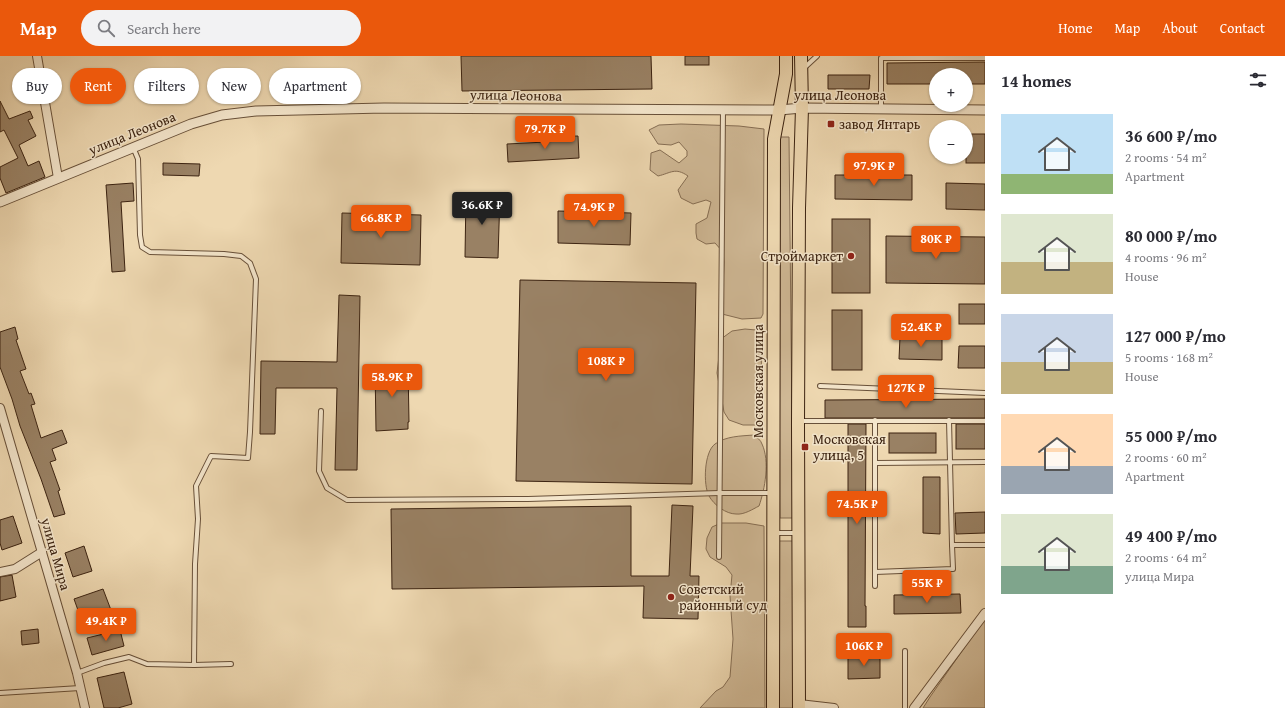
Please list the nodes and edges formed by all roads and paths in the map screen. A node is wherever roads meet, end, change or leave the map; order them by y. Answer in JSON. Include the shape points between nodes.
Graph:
{"nodes":[{"id":1,"x":37,"y":56,"type":"edge"},
{"id":2,"x":786,"y":56,"type":"edge"},
{"id":3,"x":801,"y":56,"type":"edge"},
{"id":4,"x":817,"y":56,"type":"edge"},
{"id":5,"x":985,"y":58,"type":"edge"},
{"id":6,"x":801,"y":71,"type":"junction"},
{"id":7,"x":802,"y":108,"type":"junction"},
{"id":8,"x":881,"y":109,"type":"junction"},
{"id":9,"x":723,"y":110,"type":"junction"},
{"id":10,"x":778,"y":110,"type":"junction"},
{"id":11,"x":985,"y":110,"type":"edge"},
{"id":12,"x":133,"y":147,"type":"junction"},
{"id":13,"x":57,"y":179,"type":"junction"},
{"id":14,"x":0,"y":202,"type":"edge"},
{"id":15,"x":820,"y":386,"type":"dead end"},
{"id":16,"x":985,"y":393,"type":"edge"},
{"id":17,"x":0,"y":408,"type":"edge"},
{"id":18,"x":320,"y":411,"type":"dead end"},
{"id":19,"x":875,"y":420,"type":"junction"},
{"id":20,"x":949,"y":420,"type":"junction"},
{"id":21,"x":798,"y":421,"type":"junction"},
{"id":22,"x":985,"y":421,"type":"edge"},
{"id":23,"x":950,"y":462,"type":"junction"},
{"id":24,"x":985,"y":462,"type":"edge"},
{"id":25,"x":875,"y":463,"type":"junction"},
{"id":26,"x":719,"y":493,"type":"junction"},
{"id":27,"x":773,"y":493,"type":"junction"},
{"id":28,"x":773,"y":533,"type":"junction"},
{"id":29,"x":798,"y":533,"type":"junction"},
{"id":30,"x":985,"y":544,"type":"edge"},
{"id":31,"x":952,"y":546,"type":"junction"},
{"id":32,"x":42,"y":552,"type":"junction"},
{"id":33,"x":719,"y":557,"type":"dead end"},
{"id":34,"x":0,"y":572,"type":"edge"},
{"id":35,"x":875,"y":572,"type":"junction"},
{"id":36,"x":875,"y":586,"type":"dead end"},
{"id":37,"x":985,"y":613,"type":"edge"},
{"id":38,"x":905,"y":651,"type":"dead end"},
{"id":39,"x":231,"y":664,"type":"dead end"},
{"id":40,"x":194,"y":665,"type":"junction"},
{"id":41,"x":77,"y":673,"type":"junction"},
{"id":42,"x":80,"y":688,"type":"junction"},
{"id":43,"x":0,"y":692,"type":"edge"},
{"id":44,"x":799,"y":706,"type":"edge"},
{"id":45,"x":84,"y":708,"type":"edge"},
{"id":46,"x":773,"y":708,"type":"edge"},
{"id":47,"x":834,"y":708,"type":"edge"},
{"id":48,"x":905,"y":708,"type":"edge"},
{"id":49,"x":914,"y":708,"type":"edge"}],
"edges":[{"from":1,"to":13,"type":"street"},
{"from":2,"to":10,"type":"main road","name":"Московская улица","via":[[786,74]]},
{"from":3,"to":6,"type":"main road"},
{"from":4,"to":6,"type":"lane"},
{"from":5,"to":8,"type":"lane","via":[[881,58]]},
{"from":6,"to":7,"type":"main road"},
{"from":7,"to":8,"type":"street","name":"улица Леонова"},
{"from":7,"to":10,"type":"street","name":"улица Леонова"},
{"from":7,"to":21,"type":"main road"},
{"from":8,"to":11,"type":"street","name":"улица Леонова"},
{"from":9,"to":10,"type":"street","name":"улица Леонова"},
{"from":9,"to":12,"type":"street","name":"улица Леонова","via":[[384,108],[256,111],[222,115]]},
{"from":9,"to":26,"type":"lane"},
{"from":10,"to":27,"type":"main road","name":"Московская улица","via":[[773,166]]},
{"from":12,"to":13,"type":"street","name":"улица Леонова"},
{"from":12,"to":40,"type":"lane","via":[[138,159],[142,247],[150,252],[241,256],[250,263],[256,279],[248,458],[211,456],[196,486],[198,519]]},
{"from":13,"to":14,"type":"street","name":"улица Леонова"},
{"from":15,"to":16,"type":"lane"},
{"from":17,"to":32,"type":"street","name":"улица Мира"},
{"from":18,"to":26,"type":"lane","via":[[320,471],[327,488],[346,500],[528,499]]},
{"from":19,"to":20,"type":"lane"},
{"from":19,"to":21,"type":"lane"},
{"from":19,"to":25,"type":"lane"},
{"from":20,"to":22,"type":"lane"},
{"from":20,"to":23,"type":"lane"},
{"from":21,"to":29,"type":"main road"},
{"from":23,"to":24,"type":"lane"},
{"from":23,"to":25,"type":"lane"},
{"from":23,"to":31,"type":"lane"},
{"from":25,"to":35,"type":"lane"},
{"from":26,"to":27,"type":"lane"},
{"from":26,"to":33,"type":"lane"},
{"from":27,"to":28,"type":"main road","name":"Московская улица"},
{"from":28,"to":29,"type":"lane"},
{"from":28,"to":46,"type":"main road","name":"Московская улица"},
{"from":29,"to":44,"type":"main road"},
{"from":30,"to":31,"type":"lane"},
{"from":31,"to":35,"type":"lane","via":[[953,569]]},
{"from":32,"to":34,"type":"street","via":[[15,569]]},
{"from":32,"to":41,"type":"street","name":"улица Мира"},
{"from":35,"to":36,"type":"lane"},
{"from":37,"to":49,"type":"street"},
{"from":38,"to":48,"type":"lane"},
{"from":39,"to":40,"type":"lane"},
{"from":40,"to":41,"type":"lane","via":[[147,664],[128,657]]},
{"from":41,"to":42,"type":"street","name":"улица Мира"},
{"from":42,"to":43,"type":"lane"},
{"from":42,"to":45,"type":"street","name":"улица Мира"},
{"from":44,"to":47,"type":"street"}]}
